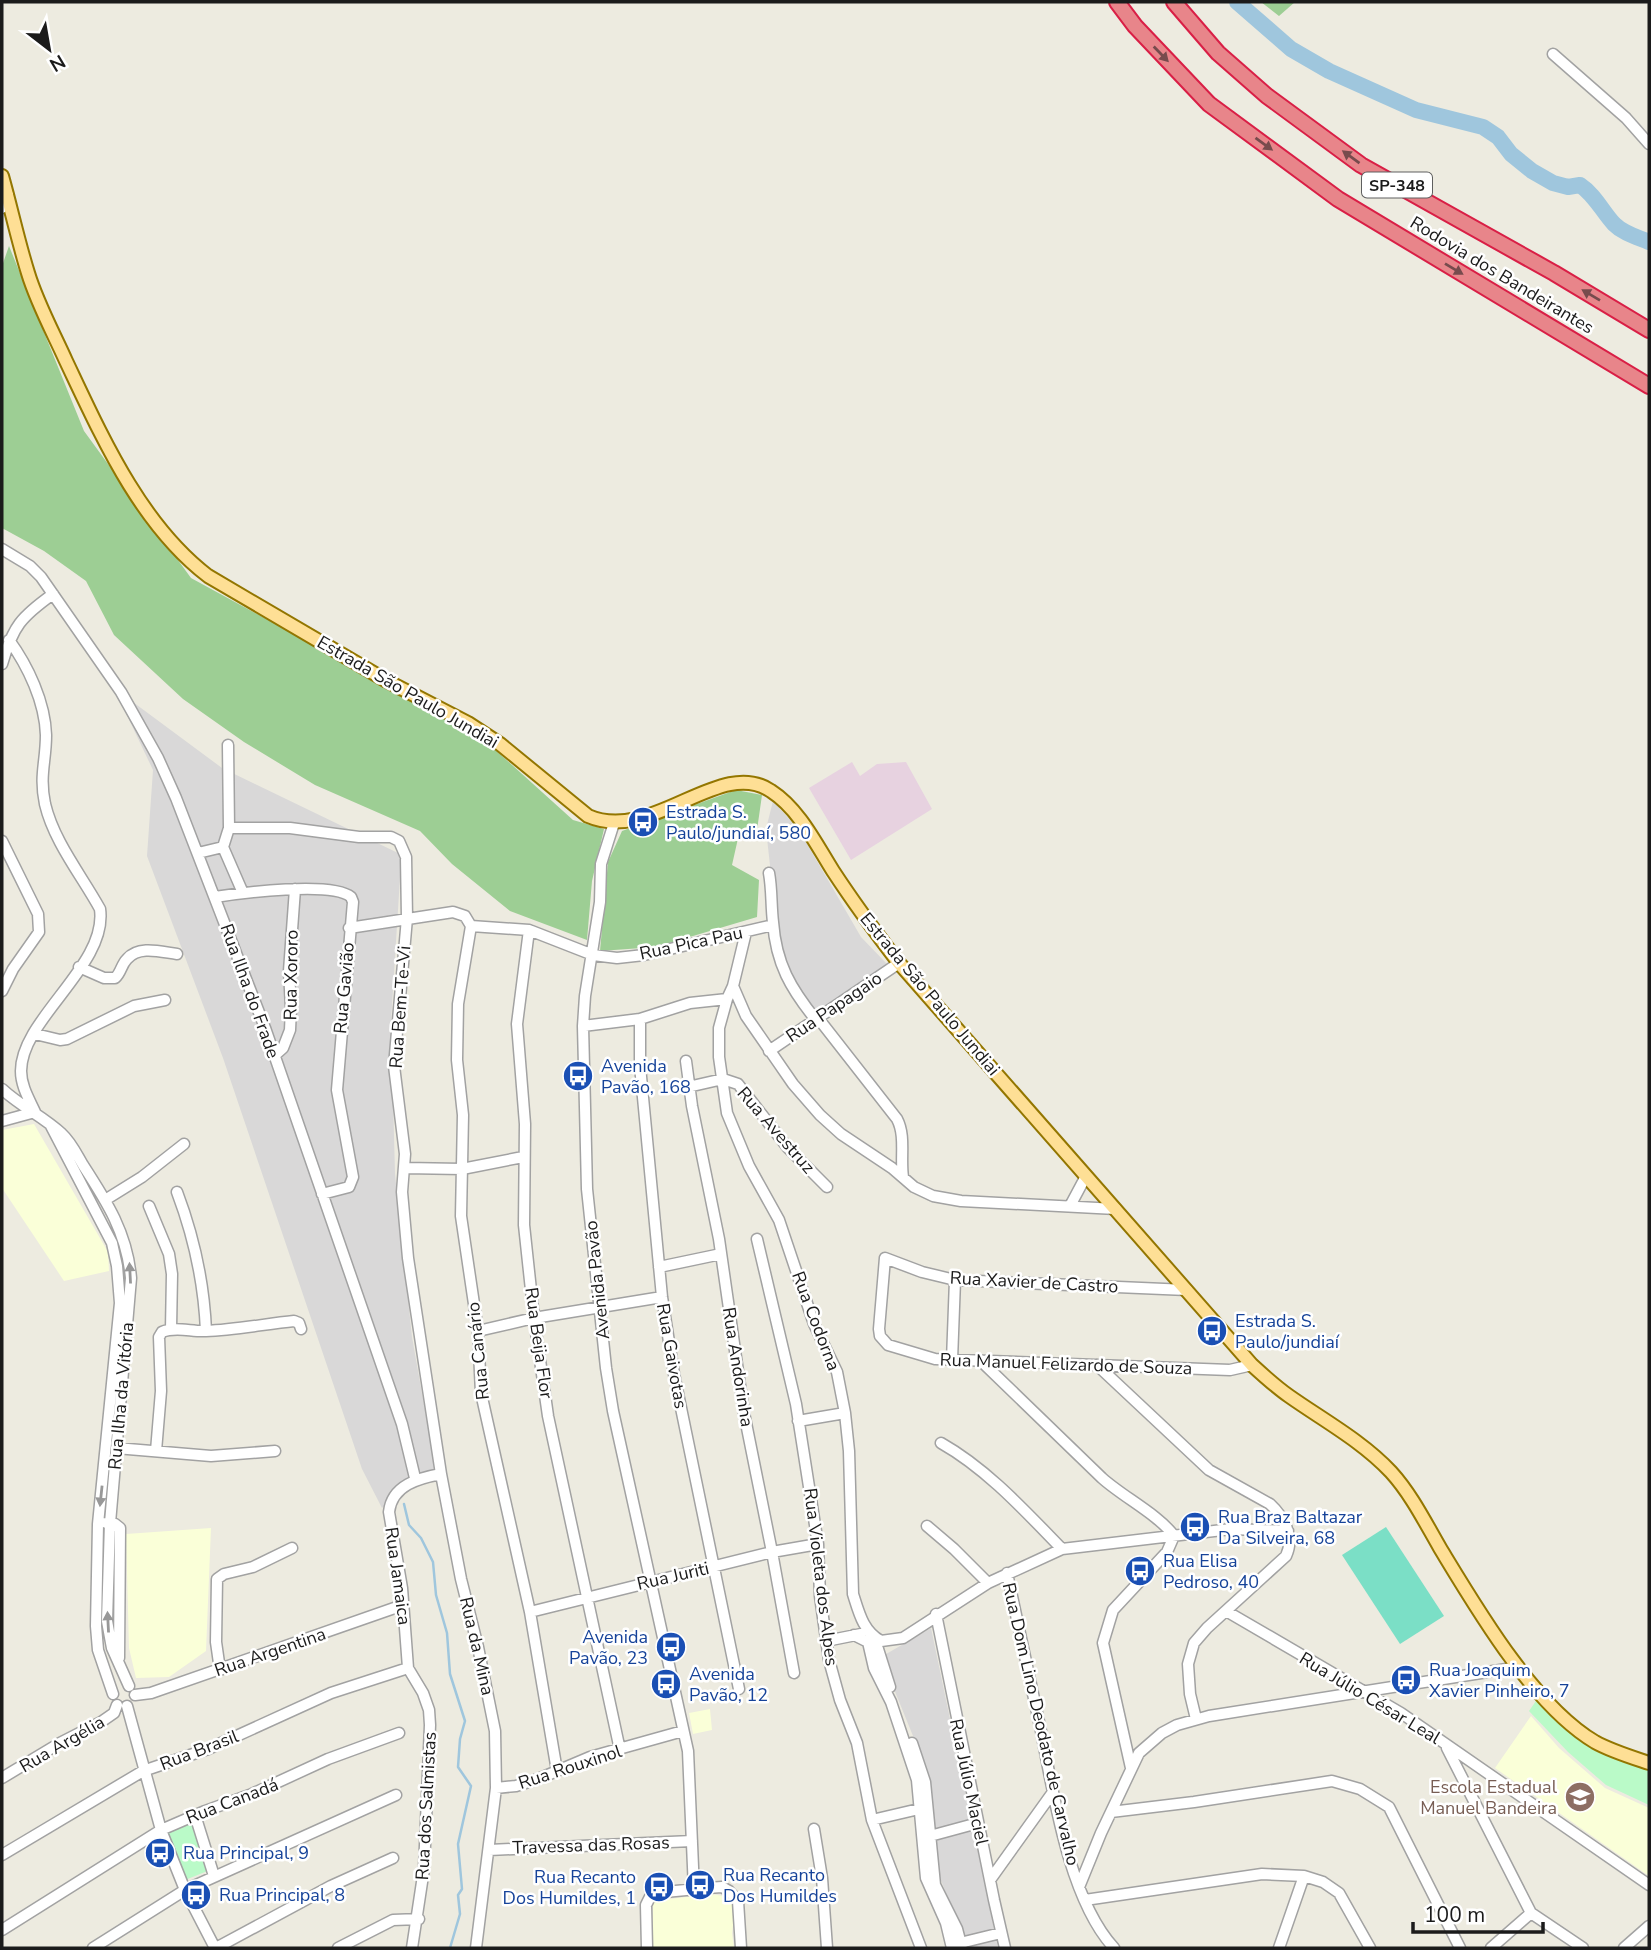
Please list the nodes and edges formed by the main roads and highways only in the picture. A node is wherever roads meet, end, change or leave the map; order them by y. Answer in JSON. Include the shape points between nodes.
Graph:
{"nodes":[{"id":1,"x":1116,"y":2,"type":"edge"},
{"id":2,"x":1174,"y":2,"type":"edge"},
{"id":3,"x":2,"y":176,"type":"edge"},
{"id":4,"x":1649,"y":330,"type":"edge"},
{"id":5,"x":1649,"y":386,"type":"edge"},
{"id":6,"x":1649,"y":1763,"type":"edge"}],
"edges":[{"from":1,"to":5,"type":"highway","name":"Rodovia dos Bandeirantes","number":"SP-348","one_way":true,"via":[[1209,104],[1338,199]]},
{"from":4,"to":2,"type":"highway","name":"Rodovia dos Bandeirantes","number":"SP-348","one_way":true,"via":[[1362,165],[1267,96],[1218,53]]},
{"from":3,"to":6,"type":"main road","name":"Estrada São Paulo Jundiai","via":[[36,296],[89,409],[133,489],[184,556],[208,576],[468,723],[588,816],[629,822],[734,783],[767,788],[797,816],[899,963],[1252,1365],[1392,1473],[1519,1668],[1573,1727],[1596,1742]]}]}
